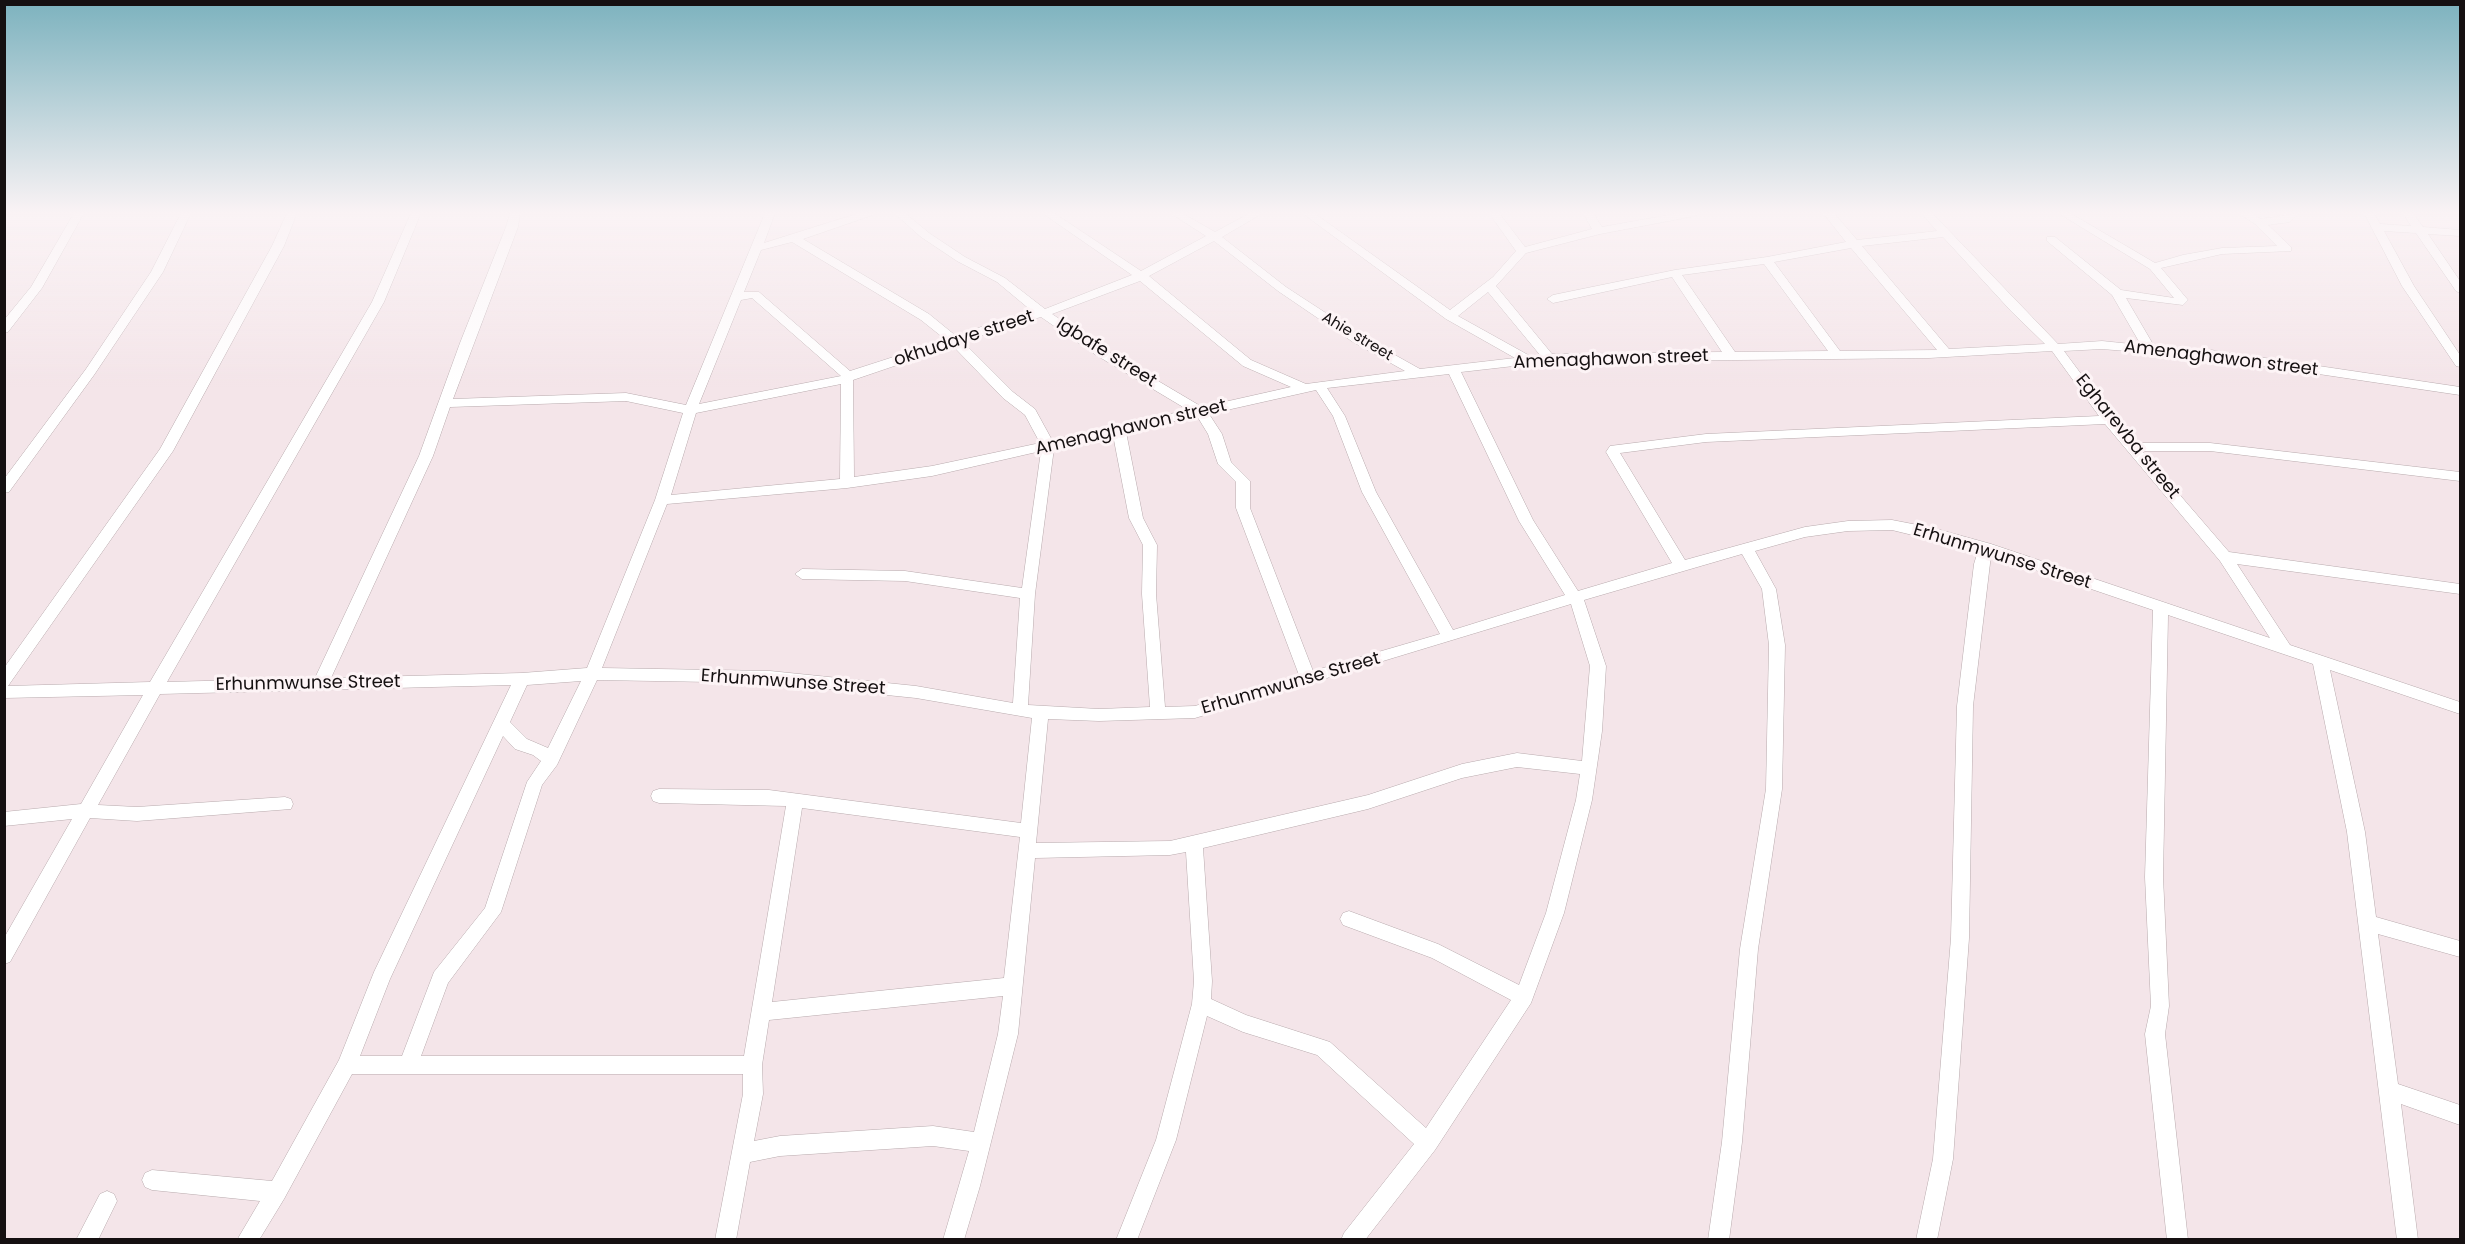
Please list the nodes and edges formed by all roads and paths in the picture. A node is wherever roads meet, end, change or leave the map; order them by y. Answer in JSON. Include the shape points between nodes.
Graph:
{"nodes":[{"id":1,"x":46,"y":271,"type":"edge"},
{"id":2,"x":157,"y":271,"type":"edge"},
{"id":3,"x":264,"y":271,"type":"edge"},
{"id":4,"x":391,"y":271,"type":"edge"},
{"id":5,"x":495,"y":271,"type":"edge"},
{"id":6,"x":747,"y":271,"type":"edge"},
{"id":7,"x":846,"y":271,"type":"edge"},
{"id":8,"x":984,"y":271,"type":"edge"},
{"id":9,"x":1134,"y":271,"type":"edge"},
{"id":10,"x":1150,"y":271,"type":"edge"},
{"id":11,"x":1258,"y":271,"type":"edge"},
{"id":12,"x":1388,"y":271,"type":"edge"},
{"id":13,"x":1502,"y":271,"type":"edge"},
{"id":14,"x":1690,"y":271,"type":"edge"},
{"id":15,"x":1774,"y":271,"type":"edge"},
{"id":16,"x":1876,"y":271,"type":"edge"},
{"id":17,"x":1981,"y":271,"type":"edge"},
{"id":18,"x":2090,"y":271,"type":"edge"},
{"id":19,"x":2158,"y":271,"type":"edge"},
{"id":20,"x":2400,"y":271,"type":"edge"},
{"id":21,"x":2448,"y":271,"type":"edge"},
{"id":22,"x":1675,"y":273,"type":"junction"},
{"id":23,"x":1141,"y":276,"type":"junction"},
{"id":24,"x":1489,"y":285,"type":"junction"},
{"id":25,"x":2460,"y":289,"type":"edge"},
{"id":26,"x":2117,"y":293,"type":"junction"},
{"id":27,"x":736,"y":297,"type":"junction"},
{"id":28,"x":1553,"y":299,"type":"dead end"},
{"id":29,"x":1042,"y":313,"type":"junction"},
{"id":30,"x":1450,"y":316,"type":"junction"},
{"id":31,"x":4,"y":329,"type":"edge"},
{"id":32,"x":956,"y":342,"type":"junction"},
{"id":33,"x":2055,"y":346,"type":"junction"},
{"id":34,"x":2149,"y":347,"type":"junction"},
{"id":35,"x":1946,"y":353,"type":"junction"},
{"id":36,"x":1837,"y":355,"type":"junction"},
{"id":37,"x":1731,"y":356,"type":"junction"},
{"id":38,"x":1549,"y":358,"type":"junction"},
{"id":39,"x":1529,"y":361,"type":"junction"},
{"id":40,"x":2460,"y":363,"type":"edge"},
{"id":41,"x":1453,"y":369,"type":"junction"},
{"id":42,"x":1416,"y":372,"type":"junction"},
{"id":43,"x":845,"y":379,"type":"junction"},
{"id":44,"x":1319,"y":385,"type":"junction"},
{"id":45,"x":1304,"y":388,"type":"junction"},
{"id":46,"x":2460,"y":391,"type":"edge"},
{"id":47,"x":446,"y":403,"type":"junction"},
{"id":48,"x":690,"y":410,"type":"junction"},
{"id":49,"x":1201,"y":412,"type":"junction"},
{"id":50,"x":2108,"y":420,"type":"junction"},
{"id":51,"x":1119,"y":430,"type":"junction"},
{"id":52,"x":1048,"y":446,"type":"junction"},
{"id":53,"x":2131,"y":447,"type":"junction"},
{"id":54,"x":2460,"y":476,"type":"edge"},
{"id":55,"x":847,"y":483,"type":"junction"},
{"id":56,"x":4,"y":489,"type":"edge"},
{"id":57,"x":662,"y":500,"type":"junction"},
{"id":58,"x":1746,"y":548,"type":"junction"},
{"id":59,"x":1986,"y":548,"type":"junction"},
{"id":60,"x":2225,"y":557,"type":"junction"},
{"id":61,"x":1681,"y":566,"type":"junction"},
{"id":62,"x":802,"y":574,"type":"dead end"},
{"id":63,"x":2460,"y":589,"type":"edge"},
{"id":64,"x":1028,"y":594,"type":"junction"},
{"id":65,"x":1575,"y":596,"type":"junction"},
{"id":66,"x":2161,"y":606,"type":"junction"},
{"id":67,"x":1449,"y":637,"type":"junction"},
{"id":68,"x":2285,"y":649,"type":"junction"},
{"id":69,"x":2320,"y":661,"type":"junction"},
{"id":70,"x":592,"y":675,"type":"junction"},
{"id":71,"x":1308,"y":678,"type":"junction"},
{"id":72,"x":522,"y":680,"type":"junction"},
{"id":73,"x":4,"y":681,"type":"edge"},
{"id":74,"x":320,"y":684,"type":"junction"},
{"id":75,"x":156,"y":687,"type":"junction"},
{"id":76,"x":4,"y":692,"type":"edge"},
{"id":77,"x":2460,"y":708,"type":"edge"},
{"id":78,"x":1020,"y":711,"type":"junction"},
{"id":79,"x":1041,"y":712,"type":"junction"},
{"id":80,"x":1158,"y":713,"type":"junction"},
{"id":81,"x":501,"y":723,"type":"junction"},
{"id":82,"x":551,"y":760,"type":"junction"},
{"id":83,"x":1587,"y":768,"type":"junction"},
{"id":84,"x":659,"y":796,"type":"dead end"},
{"id":85,"x":795,"y":802,"type":"junction"},
{"id":86,"x":285,"y":804,"type":"dead end"},
{"id":87,"x":84,"y":811,"type":"junction"},
{"id":88,"x":4,"y":819,"type":"edge"},
{"id":89,"x":1029,"y":831,"type":"junction"},
{"id":90,"x":1194,"y":842,"type":"junction"},
{"id":91,"x":1028,"y":852,"type":"junction"},
{"id":92,"x":1349,"y":920,"type":"dead end"},
{"id":93,"x":2368,"y":923,"type":"junction"},
{"id":94,"x":2460,"y":949,"type":"edge"},
{"id":95,"x":4,"y":956,"type":"edge"},
{"id":96,"x":1013,"y":986,"type":"junction"},
{"id":97,"x":1524,"y":997,"type":"junction"},
{"id":98,"x":1201,"y":1004,"type":"junction"},
{"id":99,"x":760,"y":1012,"type":"junction"},
{"id":100,"x":347,"y":1065,"type":"junction"},
{"id":101,"x":408,"y":1065,"type":"junction"},
{"id":102,"x":752,"y":1065,"type":"junction"},
{"id":103,"x":2389,"y":1090,"type":"junction"},
{"id":104,"x":2460,"y":1115,"type":"edge"},
{"id":105,"x":981,"y":1143,"type":"junction"},
{"id":106,"x":1428,"y":1143,"type":"junction"},
{"id":107,"x":743,"y":1154,"type":"junction"},
{"id":108,"x":152,"y":1180,"type":"dead end"},
{"id":109,"x":277,"y":1192,"type":"junction"},
{"id":110,"x":107,"y":1201,"type":"dead end"},
{"id":111,"x":86,"y":1239,"type":"edge"},
{"id":112,"x":247,"y":1239,"type":"edge"},
{"id":113,"x":725,"y":1239,"type":"edge"},
{"id":114,"x":953,"y":1239,"type":"edge"},
{"id":115,"x":1126,"y":1239,"type":"edge"},
{"id":116,"x":1351,"y":1239,"type":"edge"},
{"id":117,"x":1718,"y":1239,"type":"edge"},
{"id":118,"x":1926,"y":1239,"type":"edge"},
{"id":119,"x":2178,"y":1239,"type":"edge"},
{"id":120,"x":2408,"y":1239,"type":"edge"}],
"edges":[{"from":1,"to":31,"type":"street"},
{"from":2,"to":56,"type":"street"},
{"from":3,"to":73,"type":"street","via":[[166,452]]},
{"from":4,"to":75,"type":"street","via":[[378,302]]},
{"from":5,"to":47,"type":"street"},
{"from":6,"to":27,"type":"street"},
{"from":7,"to":32,"type":"street","via":[[925,317]]},
{"from":8,"to":29,"type":"street","name":"Igbafe street"},
{"from":9,"to":23,"type":"street"},
{"from":10,"to":23,"type":"street","name":"okhudaye street"},
{"from":11,"to":42,"type":"street","name":"Ahie street","via":[[1357,339]]},
{"from":12,"to":30,"type":"street"},
{"from":13,"to":24,"type":"street"},
{"from":14,"to":22,"type":"street"},
{"from":15,"to":36,"type":"street"},
{"from":16,"to":35,"type":"street"},
{"from":17,"to":33,"type":"street","name":"Egharevba street"},
{"from":18,"to":26,"type":"street"},
{"from":19,"to":26,"type":"street","via":[[2182,300]]},
{"from":20,"to":40,"type":"street"},
{"from":21,"to":25,"type":"street"},
{"from":22,"to":28,"type":"street"},
{"from":22,"to":37,"type":"street"},
{"from":23,"to":29,"type":"street","name":"okhudaye street"},
{"from":23,"to":45,"type":"street","via":[[1246,363]]},
{"from":24,"to":30,"type":"street"},
{"from":24,"to":38,"type":"street"},
{"from":26,"to":34,"type":"street"},
{"from":27,"to":43,"type":"street","via":[[755,294],[830,358],[847,375]]},
{"from":27,"to":48,"type":"street"},
{"from":29,"to":32,"type":"street","name":"okhudaye street"},
{"from":29,"to":49,"type":"street","name":"Igbafe street"},
{"from":30,"to":39,"type":"street"},
{"from":32,"to":43,"type":"street","name":"okhudaye street"},
{"from":32,"to":52,"type":"street","via":[[1030,412]]},
{"from":33,"to":34,"type":"street","name":"Amenaghawon street"},
{"from":33,"to":35,"type":"street","name":"Amenaghawon street"},
{"from":33,"to":50,"type":"street","name":"Egharevba street"},
{"from":34,"to":46,"type":"street","name":"Amenaghawon street"},
{"from":35,"to":36,"type":"street","name":"Amenaghawon street"},
{"from":36,"to":37,"type":"street","name":"Amenaghawon street"},
{"from":37,"to":38,"type":"street","name":"Amenaghawon street"},
{"from":38,"to":39,"type":"street","name":"Amenaghawon street"},
{"from":39,"to":41,"type":"street","name":"Amenaghawon street"},
{"from":41,"to":42,"type":"street","name":"Amenaghawon street"},
{"from":41,"to":65,"type":"street","via":[[1526,521]]},
{"from":42,"to":44,"type":"street","name":"Amenaghawon street"},
{"from":43,"to":48,"type":"street","name":"okhudaye street"},
{"from":43,"to":55,"type":"street"},
{"from":44,"to":45,"type":"street","name":"Amenaghawon street"},
{"from":44,"to":67,"type":"street","via":[[1339,416],[1369,492]]},
{"from":45,"to":49,"type":"street","name":"Amenaghawon street"},
{"from":47,"to":48,"type":"street","via":[[626,397]]},
{"from":47,"to":74,"type":"street","via":[[426,456]]},
{"from":48,"to":57,"type":"street"},
{"from":49,"to":51,"type":"street","name":"Amenaghawon street"},
{"from":49,"to":71,"type":"street","via":[[1215,434],[1225,464],[1243,481],[1243,508]]},
{"from":50,"to":53,"type":"street","name":"Egharevba street"},
{"from":50,"to":61,"type":"street","via":[[1706,438],[1615,449],[1613,452]]},
{"from":51,"to":52,"type":"street","name":"Amenaghawon street"},
{"from":51,"to":80,"type":"street","via":[[1136,518],[1150,545],[1149,594]]},
{"from":52,"to":55,"type":"street","name":"Amenaghawon street","via":[[932,471]]},
{"from":52,"to":64,"type":"street"},
{"from":53,"to":54,"type":"street","via":[[2210,447]]},
{"from":53,"to":60,"type":"street","name":"Egharevba street"},
{"from":55,"to":57,"type":"street","name":"Amenaghawon street"},
{"from":57,"to":70,"type":"street"},
{"from":58,"to":59,"type":"street","name":"Erhunmwunse Street","via":[[1805,532],[1892,525]]},
{"from":58,"to":61,"type":"street","name":"Erhunmwunse Street"},
{"from":58,"to":117,"type":"street","via":[[1768,589],[1777,645],[1774,789],[1749,949],[1732,1142]]},
{"from":59,"to":66,"type":"street","name":"Erhunmwunse Street"},
{"from":59,"to":118,"type":"street","via":[[1965,706],[1960,938],[1943,1159]]},
{"from":60,"to":63,"type":"street"},
{"from":60,"to":68,"type":"street","name":"Egharevba street"},
{"from":61,"to":65,"type":"street","name":"Erhunmwunse Street"},
{"from":62,"to":64,"type":"street","via":[[905,576]]},
{"from":64,"to":78,"type":"street"},
{"from":65,"to":67,"type":"street","name":"Erhunmwunse Street"},
{"from":65,"to":83,"type":"street","via":[[1598,666]]},
{"from":66,"to":68,"type":"street","name":"Erhunmwunse Street"},
{"from":66,"to":119,"type":"street","via":[[2154,877],[2160,1006],[2155,1034]]},
{"from":67,"to":71,"type":"street","name":"Erhunmwunse Street"},
{"from":68,"to":69,"type":"street","name":"Erhunmwunse Street"},
{"from":69,"to":77,"type":"street","name":"Erhunmwunse Street"},
{"from":69,"to":93,"type":"street","via":[[2356,832]]},
{"from":70,"to":72,"type":"street","name":"Erhunmwunse Street"},
{"from":70,"to":78,"type":"street","name":"Erhunmwunse Street","via":[[770,677],[916,692]]},
{"from":70,"to":82,"type":"street"},
{"from":71,"to":80,"type":"street","name":"Erhunmwunse Street","via":[[1195,712]]},
{"from":72,"to":74,"type":"street","name":"Erhunmwunse Street"},
{"from":72,"to":81,"type":"street"},
{"from":74,"to":75,"type":"street","name":"Erhunmwunse Street"},
{"from":75,"to":76,"type":"street","name":"Erhunmwunse Street"},
{"from":75,"to":87,"type":"street"},
{"from":78,"to":79,"type":"street","name":"Erhunmwunse Street"},
{"from":79,"to":80,"type":"street","name":"Erhunmwunse Street"},
{"from":79,"to":89,"type":"street"},
{"from":81,"to":82,"type":"street","via":[[521,744],[539,750]]},
{"from":81,"to":100,"type":"street","via":[[381,978]]},
{"from":82,"to":101,"type":"street","via":[[535,782],[492,912],[441,978]]},
{"from":83,"to":90,"type":"street","via":[[1517,760],[1462,771],[1368,802]]},
{"from":83,"to":97,"type":"street","via":[[1584,800],[1555,913]]},
{"from":84,"to":85,"type":"street","via":[[769,797]]},
{"from":85,"to":89,"type":"street"},
{"from":85,"to":99,"type":"street"},
{"from":86,"to":87,"type":"street","via":[[136,814]]},
{"from":87,"to":88,"type":"street"},
{"from":87,"to":95,"type":"street"},
{"from":89,"to":91,"type":"street"},
{"from":90,"to":91,"type":"street","via":[[1170,848]]},
{"from":90,"to":98,"type":"street","via":[[1203,971]]},
{"from":91,"to":96,"type":"street"},
{"from":92,"to":97,"type":"street","via":[[1438,952]]},
{"from":93,"to":94,"type":"street"},
{"from":93,"to":103,"type":"street"},
{"from":96,"to":99,"type":"street"},
{"from":96,"to":105,"type":"street","via":[[1008,1034]]},
{"from":97,"to":106,"type":"street"},
{"from":98,"to":106,"type":"street","via":[[1243,1023],[1323,1048]]},
{"from":98,"to":115,"type":"street","via":[[1166,1140]]},
{"from":99,"to":102,"type":"street"},
{"from":100,"to":101,"type":"street"},
{"from":100,"to":109,"type":"street"},
{"from":101,"to":102,"type":"street"},
{"from":102,"to":107,"type":"street","via":[[753,1094]]},
{"from":103,"to":104,"type":"street"},
{"from":103,"to":120,"type":"street"},
{"from":105,"to":107,"type":"street","via":[[933,1136],[780,1146]]},
{"from":105,"to":114,"type":"street"},
{"from":106,"to":116,"type":"street"},
{"from":107,"to":113,"type":"street"},
{"from":108,"to":109,"type":"street"},
{"from":109,"to":112,"type":"street"},
{"from":110,"to":111,"type":"street"}]}
